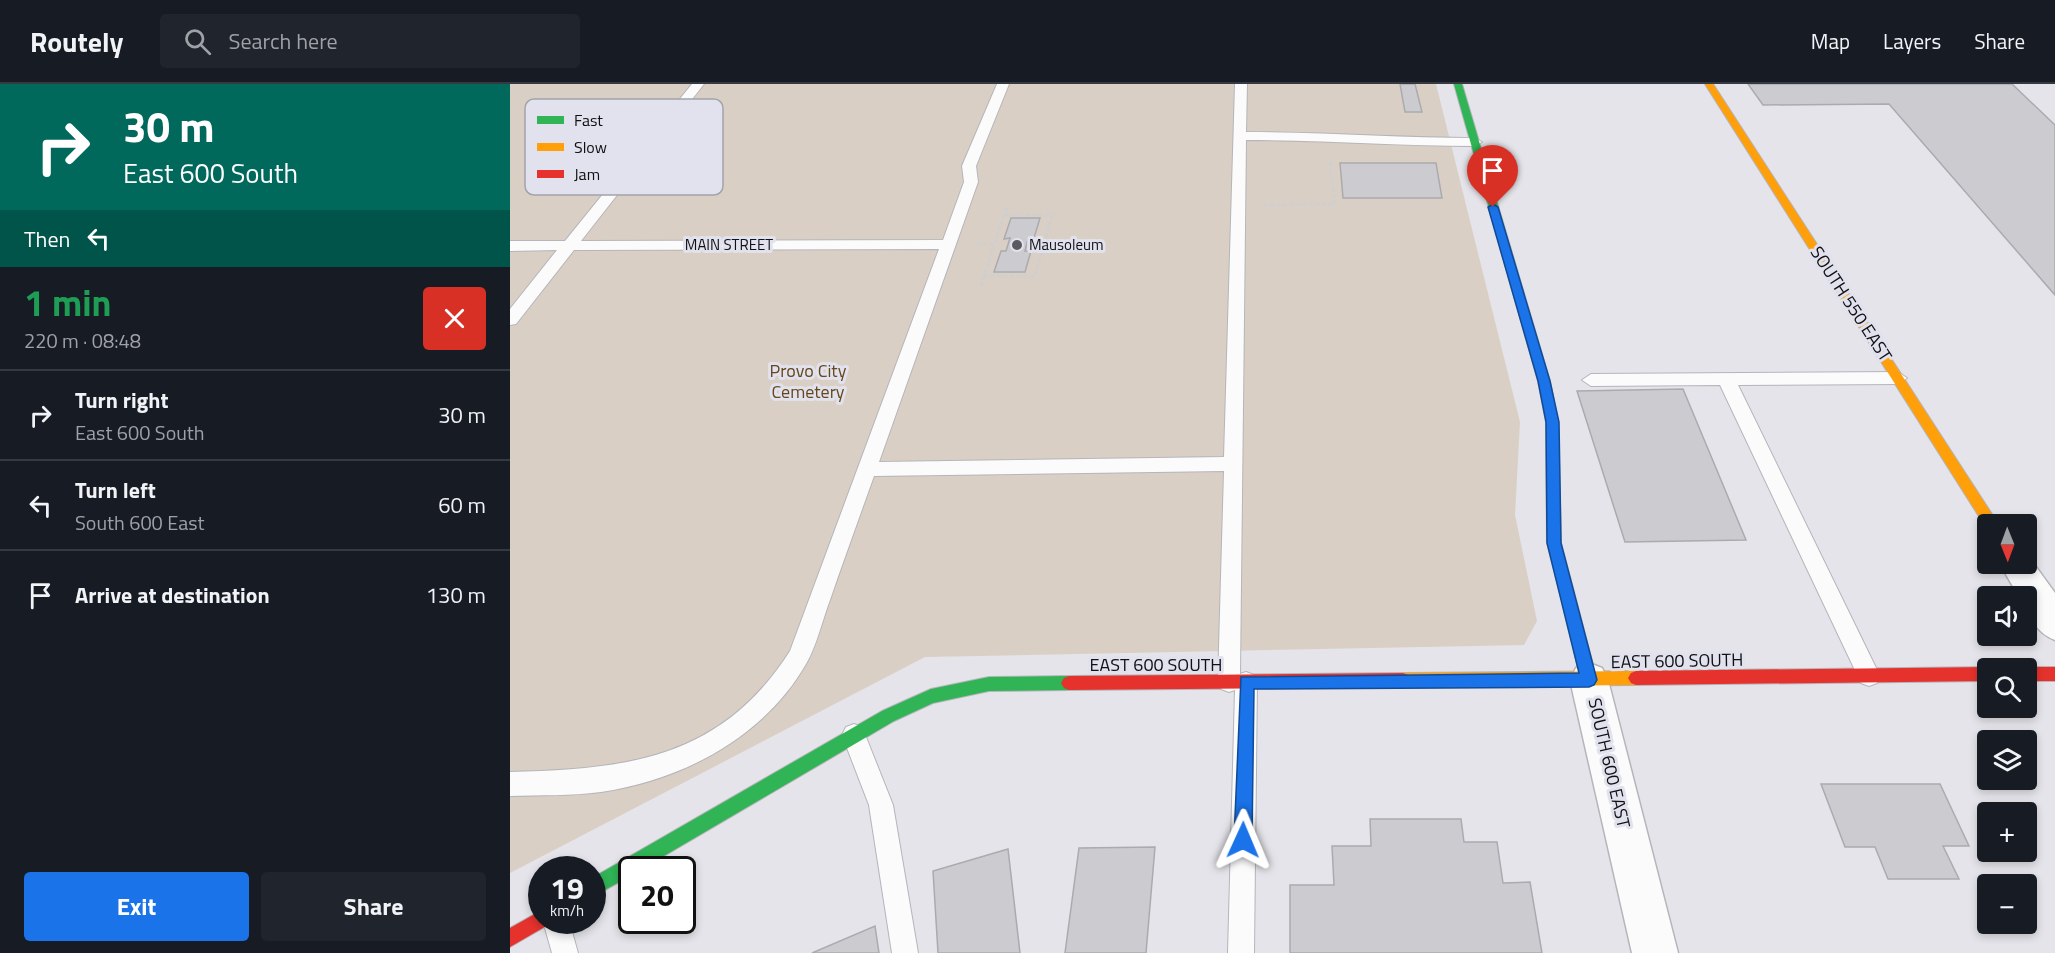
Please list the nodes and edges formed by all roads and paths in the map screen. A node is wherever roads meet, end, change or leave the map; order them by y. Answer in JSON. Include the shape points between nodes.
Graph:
{"nodes":[{"id":1,"x":698,"y":84,"type":"edge"},
{"id":2,"x":1003,"y":84,"type":"edge"},
{"id":3,"x":1241,"y":84,"type":"edge"},
{"id":4,"x":1458,"y":84,"type":"edge"},
{"id":5,"x":1709,"y":84,"type":"edge"},
{"id":6,"x":686,"y":99,"type":"edge"},
{"id":7,"x":1240,"y":136,"type":"junction"},
{"id":8,"x":1328,"y":136,"type":"junction"},
{"id":9,"x":1474,"y":142,"type":"junction"},
{"id":10,"x":610,"y":195,"type":"edge"},
{"id":11,"x":1238,"y":205,"type":"junction"},
{"id":12,"x":1007,"y":206,"type":"dead end"},
{"id":13,"x":1004,"y":215,"type":"junction"},
{"id":14,"x":948,"y":244,"type":"junction"},
{"id":15,"x":510,"y":246,"type":"edge"},
{"id":16,"x":569,"y":247,"type":"junction"},
{"id":17,"x":984,"y":276,"type":"junction"},
{"id":18,"x":981,"y":286,"type":"dead end"},
{"id":19,"x":510,"y":320,"type":"edge"},
{"id":20,"x":1898,"y":378,"type":"junction"},
{"id":21,"x":1726,"y":379,"type":"junction"},
{"id":22,"x":1591,"y":380,"type":"dead end"},
{"id":23,"x":1232,"y":464,"type":"junction"},
{"id":24,"x":869,"y":469,"type":"junction"},
{"id":25,"x":1985,"y":514,"type":"edge"},
{"id":26,"x":2023,"y":574,"type":"edge"},
{"id":27,"x":2055,"y":624,"type":"edge"},
{"id":28,"x":1977,"y":674,"type":"edge"},
{"id":29,"x":2037,"y":674,"type":"edge"},
{"id":30,"x":2055,"y":674,"type":"edge"},
{"id":31,"x":1869,"y":676,"type":"junction"},
{"id":32,"x":1589,"y":680,"type":"junction"},
{"id":33,"x":1238,"y":682,"type":"junction"},
{"id":34,"x":854,"y":735,"type":"junction"},
{"id":35,"x":510,"y":784,"type":"edge"},
{"id":36,"x":606,"y":880,"type":"edge"},
{"id":37,"x":528,"y":927,"type":"edge"},
{"id":38,"x":560,"y":934,"type":"edge"},
{"id":39,"x":510,"y":938,"type":"edge"},
{"id":40,"x":565,"y":953,"type":"edge"},
{"id":41,"x":905,"y":953,"type":"edge"},
{"id":42,"x":1241,"y":953,"type":"edge"},
{"id":43,"x":1655,"y":953,"type":"edge"}],
"edges":[{"from":1,"to":6,"type":"lane"},
{"from":2,"to":14,"type":"lane","via":[[969,166],[970,182]]},
{"from":3,"to":7,"type":"lane"},
{"from":4,"to":9,"type":"street","name":"SOUTH 600 EAST"},
{"from":5,"to":20,"type":"street","name":"SOUTH 550 EAST"},
{"from":7,"to":8,"type":"lane"},
{"from":7,"to":11,"type":"lane"},
{"from":8,"to":9,"type":"lane"},
{"from":8,"to":11,"type":"path","via":[[1335,204]]},
{"from":9,"to":32,"type":"street","name":"SOUTH 600 EAST","via":[[1544,381],[1552,422],[1554,543]]},
{"from":10,"to":16,"type":"lane"},
{"from":11,"to":23,"type":"lane"},
{"from":12,"to":13,"type":"path"},
{"from":13,"to":17,"type":"path"},
{"from":13,"to":17,"type":"path","via":[[1052,215],[1035,276]]},
{"from":14,"to":16,"type":"lane","name":"MAIN STREET"},
{"from":14,"to":24,"type":"lane"},
{"from":15,"to":16,"type":"lane","name":"MAIN STREET"},
{"from":16,"to":19,"type":"lane"},
{"from":17,"to":18,"type":"path"},
{"from":20,"to":21,"type":"lane"},
{"from":20,"to":25,"type":"street","name":"SOUTH 550 EAST"},
{"from":21,"to":22,"type":"lane"},
{"from":21,"to":31,"type":"lane"},
{"from":23,"to":24,"type":"lane"},
{"from":23,"to":33,"type":"lane"},
{"from":24,"to":35,"type":"lane","via":[[799,656],[774,694],[732,729],[693,752],[645,769],[602,780]]},
{"from":26,"to":27,"type":"street"},
{"from":28,"to":31,"type":"street","name":"EAST 600 SOUTH"},
{"from":29,"to":30,"type":"street"},
{"from":31,"to":32,"type":"street","name":"EAST 600 SOUTH"},
{"from":32,"to":33,"type":"street","name":"EAST 600 SOUTH"},
{"from":32,"to":43,"type":"street","name":"SOUTH 600 EAST"},
{"from":33,"to":34,"type":"street","name":"EAST 600 SOUTH","via":[[989,684],[931,696]]},
{"from":33,"to":42,"type":"lane"},
{"from":34,"to":36,"type":"street","name":"EAST 600 SOUTH"},
{"from":34,"to":41,"type":"lane","via":[[881,805]]},
{"from":37,"to":39,"type":"street"},
{"from":38,"to":40,"type":"lane"}]}
